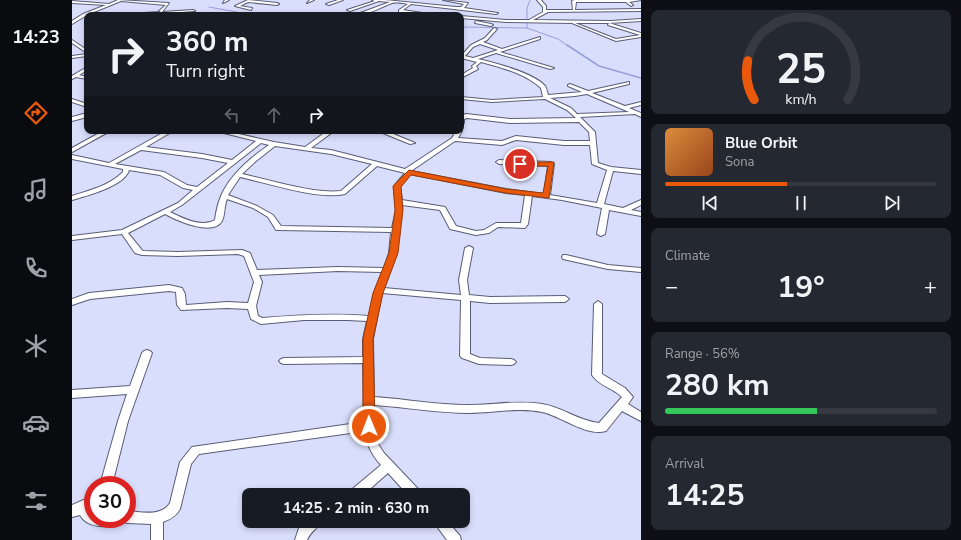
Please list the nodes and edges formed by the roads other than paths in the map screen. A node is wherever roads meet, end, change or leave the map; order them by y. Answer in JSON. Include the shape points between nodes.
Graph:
{"nodes":[{"id":1,"x":120,"y":0,"type":"edge"},
{"id":2,"x":156,"y":0,"type":"edge"},
{"id":3,"x":248,"y":0,"type":"edge"},
{"id":4,"x":312,"y":0,"type":"edge"},
{"id":5,"x":341,"y":0,"type":"edge"},
{"id":6,"x":374,"y":0,"type":"edge"},
{"id":7,"x":381,"y":0,"type":"edge"},
{"id":8,"x":446,"y":0,"type":"edge"},
{"id":9,"x":460,"y":0,"type":"edge"},
{"id":10,"x":539,"y":0,"type":"edge"},
{"id":11,"x":624,"y":0,"type":"edge"},
{"id":12,"x":641,"y":0,"type":"edge"},
{"id":13,"x":453,"y":1,"type":"junction"},
{"id":14,"x":594,"y":1,"type":"edge"},
{"id":15,"x":602,"y":1,"type":"edge"},
{"id":16,"x":72,"y":2,"type":"edge"},
{"id":17,"x":149,"y":2,"type":"junction"},
{"id":18,"x":308,"y":2,"type":"dead end"},
{"id":19,"x":391,"y":2,"type":"junction"},
{"id":20,"x":409,"y":3,"type":"junction"},
{"id":21,"x":111,"y":4,"type":"junction"},
{"id":22,"x":277,"y":4,"type":"dead end"},
{"id":23,"x":328,"y":4,"type":"dead end"},
{"id":24,"x":631,"y":5,"type":"dead end"},
{"id":25,"x":440,"y":6,"type":"junction"},
{"id":26,"x":140,"y":8,"type":"dead end"},
{"id":27,"x":380,"y":8,"type":"junction"},
{"id":28,"x":456,"y":8,"type":"junction"},
{"id":29,"x":251,"y":9,"type":"dead end"},
{"id":30,"x":574,"y":9,"type":"junction"},
{"id":31,"x":590,"y":9,"type":"junction"},
{"id":32,"x":605,"y":9,"type":"junction"},
{"id":33,"x":624,"y":9,"type":"junction"},
{"id":34,"x":349,"y":10,"type":"dead end"},
{"id":35,"x":391,"y":10,"type":"dead end"},
{"id":36,"x":396,"y":10,"type":"dead end"},
{"id":37,"x":400,"y":10,"type":"junction"},
{"id":38,"x":556,"y":10,"type":"junction"},
{"id":39,"x":641,"y":10,"type":"edge"},
{"id":40,"x":161,"y":11,"type":"dead end"},
{"id":41,"x":193,"y":11,"type":"dead end"},
{"id":42,"x":544,"y":11,"type":"junction"},
{"id":43,"x":89,"y":12,"type":"edge"},
{"id":44,"x":184,"y":12,"type":"edge"},
{"id":45,"x":367,"y":12,"type":"edge"},
{"id":46,"x":412,"y":12,"type":"edge"},
{"id":47,"x":433,"y":12,"type":"edge"},
{"id":48,"x":496,"y":13,"type":"dead end"},
{"id":49,"x":84,"y":14,"type":"edge"},
{"id":50,"x":600,"y":14,"type":"dead end"},
{"id":51,"x":604,"y":16,"type":"dead end"},
{"id":52,"x":467,"y":17,"type":"joint"},
{"id":53,"x":641,"y":18,"type":"edge"},
{"id":54,"x":529,"y":20,"type":"junction"},
{"id":55,"x":634,"y":20,"type":"junction"},
{"id":56,"x":566,"y":21,"type":"junction"},
{"id":57,"x":575,"y":21,"type":"junction"},
{"id":58,"x":600,"y":21,"type":"junction"},
{"id":59,"x":608,"y":22,"type":"junction"},
{"id":60,"x":72,"y":23,"type":"edge"},
{"id":61,"x":641,"y":23,"type":"edge"},
{"id":62,"x":490,"y":25,"type":"dead end"},
{"id":63,"x":496,"y":29,"type":"dead end"},
{"id":64,"x":641,"y":34,"type":"edge"},
{"id":65,"x":539,"y":38,"type":"dead end"},
{"id":66,"x":72,"y":41,"type":"edge"},
{"id":67,"x":479,"y":42,"type":"junction"},
{"id":68,"x":84,"y":50,"type":"edge"},
{"id":69,"x":502,"y":50,"type":"junction"},
{"id":70,"x":496,"y":52,"type":"junction"},
{"id":71,"x":84,"y":53,"type":"edge"},
{"id":72,"x":464,"y":55,"type":"edge"},
{"id":73,"x":464,"y":57,"type":"edge"},
{"id":74,"x":72,"y":58,"type":"edge"},
{"id":75,"x":474,"y":59,"type":"junction"},
{"id":76,"x":480,"y":61,"type":"junction"},
{"id":77,"x":552,"y":68,"type":"dead end"},
{"id":78,"x":84,"y":70,"type":"edge"},
{"id":79,"x":464,"y":75,"type":"edge"},
{"id":80,"x":74,"y":77,"type":"edge"},
{"id":81,"x":84,"y":78,"type":"edge"},
{"id":82,"x":627,"y":83,"type":"dead end"},
{"id":83,"x":570,"y":85,"type":"dead end"},
{"id":84,"x":587,"y":92,"type":"junction"},
{"id":85,"x":546,"y":97,"type":"junction"},
{"id":86,"x":464,"y":98,"type":"edge"},
{"id":87,"x":72,"y":100,"type":"edge"},
{"id":88,"x":641,"y":103,"type":"edge"},
{"id":89,"x":84,"y":105,"type":"edge"},
{"id":90,"x":624,"y":108,"type":"junction"},
{"id":91,"x":639,"y":114,"type":"edge"},
{"id":92,"x":84,"y":116,"type":"edge"},
{"id":93,"x":464,"y":117,"type":"edge"},
{"id":94,"x":578,"y":118,"type":"junction"},
{"id":95,"x":72,"y":119,"type":"edge"},
{"id":96,"x":101,"y":134,"type":"edge"},
{"id":97,"x":165,"y":134,"type":"edge"},
{"id":98,"x":244,"y":134,"type":"edge"},
{"id":99,"x":327,"y":134,"type":"edge"},
{"id":100,"x":389,"y":134,"type":"edge"},
{"id":101,"x":457,"y":134,"type":"edge"},
{"id":102,"x":454,"y":138,"type":"junction"},
{"id":103,"x":260,"y":140,"type":"junction"},
{"id":104,"x":412,"y":143,"type":"dead end"},
{"id":105,"x":594,"y":143,"type":"junction"},
{"id":106,"x":274,"y":144,"type":"junction"},
{"id":107,"x":140,"y":148,"type":"junction"},
{"id":108,"x":307,"y":148,"type":"junction"},
{"id":109,"x":72,"y":150,"type":"edge"},
{"id":110,"x":72,"y":157,"type":"edge"},
{"id":111,"x":232,"y":162,"type":"junction"},
{"id":112,"x":500,"y":162,"type":"dead end"},
{"id":113,"x":377,"y":164,"type":"junction"},
{"id":114,"x":109,"y":165,"type":"junction"},
{"id":115,"x":126,"y":168,"type":"junction"},
{"id":116,"x":610,"y":169,"type":"junction"},
{"id":117,"x":408,"y":172,"type":"junction"},
{"id":118,"x":641,"y":172,"type":"edge"},
{"id":119,"x":239,"y":175,"type":"junction"},
{"id":120,"x":197,"y":189,"type":"junction"},
{"id":121,"x":529,"y":194,"type":"junction"},
{"id":122,"x":224,"y":196,"type":"junction"},
{"id":123,"x":547,"y":196,"type":"junction"},
{"id":124,"x":72,"y":198,"type":"edge"},
{"id":125,"x":398,"y":202,"type":"junction"},
{"id":126,"x":641,"y":202,"type":"edge"},
{"id":127,"x":603,"y":206,"type":"junction"},
{"id":128,"x":625,"y":210,"type":"junction"},
{"id":129,"x":166,"y":212,"type":"junction"},
{"id":130,"x":641,"y":214,"type":"edge"},
{"id":131,"x":395,"y":230,"type":"junction"},
{"id":132,"x":124,"y":232,"type":"junction"},
{"id":133,"x":601,"y":234,"type":"dead end"},
{"id":134,"x":72,"y":238,"type":"edge"},
{"id":135,"x":469,"y":248,"type":"dead end"},
{"id":136,"x":566,"y":257,"type":"dead end"},
{"id":137,"x":386,"y":270,"type":"junction"},
{"id":138,"x":641,"y":270,"type":"edge"},
{"id":139,"x":254,"y":273,"type":"junction"},
{"id":140,"x":379,"y":290,"type":"junction"},
{"id":141,"x":463,"y":297,"type":"junction"},
{"id":142,"x":565,"y":299,"type":"dead end"},
{"id":143,"x":72,"y":302,"type":"edge"},
{"id":144,"x":598,"y":304,"type":"dead end"},
{"id":145,"x":252,"y":306,"type":"junction"},
{"id":146,"x":374,"y":319,"type":"junction"},
{"id":147,"x":147,"y":353,"type":"dead end"},
{"id":148,"x":367,"y":360,"type":"junction"},
{"id":149,"x":284,"y":361,"type":"dead end"},
{"id":150,"x":511,"y":362,"type":"dead end"},
{"id":151,"x":133,"y":390,"type":"junction"},
{"id":152,"x":72,"y":394,"type":"edge"},
{"id":153,"x":368,"y":400,"type":"junction"},
{"id":154,"x":621,"y":405,"type":"junction"},
{"id":155,"x":641,"y":417,"type":"edge"},
{"id":156,"x":369,"y":426,"type":"junction"},
{"id":157,"x":389,"y":465,"type":"junction"},
{"id":158,"x":109,"y":476,"type":"edge"},
{"id":159,"x":362,"y":488,"type":"edge"},
{"id":160,"x":410,"y":488,"type":"edge"},
{"id":161,"x":136,"y":518,"type":"edge"},
{"id":162,"x":157,"y":519,"type":"junction"},
{"id":163,"x":306,"y":528,"type":"edge"},
{"id":164,"x":445,"y":528,"type":"edge"},
{"id":165,"x":158,"y":540,"type":"edge"},
{"id":166,"x":301,"y":540,"type":"edge"},
{"id":167,"x":455,"y":540,"type":"edge"}],
"edges":[{"from":1,"to":17,"type":"street"},
{"from":1,"to":21,"type":"street"},
{"from":2,"to":17,"type":"street"},
{"from":3,"to":22,"type":"street"},
{"from":3,"to":29,"type":"street","via":[[237,6]]},
{"from":4,"to":18,"type":"street"},
{"from":5,"to":23,"type":"street"},
{"from":6,"to":7,"type":"street"},
{"from":7,"to":19,"type":"street"},
{"from":7,"to":34,"type":"street"},
{"from":8,"to":13,"type":"street"},
{"from":9,"to":13,"type":"street"},
{"from":10,"to":42,"type":"street","via":[[545,7]]},
{"from":11,"to":12,"type":"street"},
{"from":11,"to":15,"type":"street"},
{"from":11,"to":24,"type":"street"},
{"from":13,"to":28,"type":"street","via":[[467,4],[462,8]]},
{"from":14,"to":15,"type":"street"},
{"from":14,"to":30,"type":"street","via":[[574,1]]},
{"from":15,"to":32,"type":"street"},
{"from":16,"to":21,"type":"street"},
{"from":17,"to":26,"type":"street"},
{"from":17,"to":40,"type":"street","via":[[168,4]]},
{"from":19,"to":20,"type":"street"},
{"from":19,"to":27,"type":"street"},
{"from":20,"to":25,"type":"street"},
{"from":20,"to":37,"type":"street"},
{"from":21,"to":43,"type":"street"},
{"from":25,"to":28,"type":"street"},
{"from":25,"to":47,"type":"street"},
{"from":27,"to":35,"type":"street"},
{"from":27,"to":45,"type":"street"},
{"from":28,"to":48,"type":"street"},
{"from":30,"to":31,"type":"street"},
{"from":30,"to":38,"type":"street"},
{"from":31,"to":32,"type":"street"},
{"from":31,"to":50,"type":"street"},
{"from":32,"to":33,"type":"street"},
{"from":33,"to":39,"type":"street"},
{"from":33,"to":53,"type":"street"},
{"from":36,"to":37,"type":"street"},
{"from":37,"to":46,"type":"street"},
{"from":38,"to":42,"type":"street"},
{"from":38,"to":57,"type":"street"},
{"from":41,"to":44,"type":"street"},
{"from":42,"to":54,"type":"street","via":[[538,17]]},
{"from":49,"to":60,"type":"street"},
{"from":51,"to":59,"type":"street","via":[[612,20]]},
{"from":52,"to":54,"type":"street","via":[[501,21]]},
{"from":52,"to":62,"type":"street","via":[[470,22]]},
{"from":53,"to":55,"type":"street"},
{"from":54,"to":56,"type":"street"},
{"from":55,"to":59,"type":"street"},
{"from":55,"to":61,"type":"street"},
{"from":56,"to":57,"type":"street"},
{"from":56,"to":64,"type":"street","via":[[616,40]]},
{"from":57,"to":58,"type":"street"},
{"from":58,"to":59,"type":"street"},
{"from":58,"to":64,"type":"street"},
{"from":63,"to":67,"type":"street"},
{"from":65,"to":69,"type":"street"},
{"from":66,"to":68,"type":"street"},
{"from":67,"to":69,"type":"street"},
{"from":67,"to":72,"type":"street"},
{"from":69,"to":70,"type":"street"},
{"from":70,"to":75,"type":"street"},
{"from":70,"to":77,"type":"street"},
{"from":71,"to":74,"type":"street"},
{"from":73,"to":75,"type":"street"},
{"from":75,"to":76,"type":"street"},
{"from":76,"to":79,"type":"street","via":[[474,66],[476,68]]},
{"from":76,"to":85,"type":"street","via":[[526,75],[543,86]]},
{"from":78,"to":80,"type":"street"},
{"from":80,"to":81,"type":"street"},
{"from":82,"to":84,"type":"street"},
{"from":83,"to":84,"type":"street"},
{"from":84,"to":85,"type":"street"},
{"from":84,"to":90,"type":"street"},
{"from":85,"to":86,"type":"street","via":[[492,101]]},
{"from":85,"to":94,"type":"street","via":[[569,109]]},
{"from":87,"to":89,"type":"street"},
{"from":88,"to":90,"type":"street"},
{"from":90,"to":91,"type":"street"},
{"from":91,"to":94,"type":"street"},
{"from":92,"to":95,"type":"street"},
{"from":93,"to":94,"type":"street","via":[[510,121]]},
{"from":94,"to":105,"type":"street","via":[[592,132]]},
{"from":96,"to":109,"type":"street"},
{"from":97,"to":107,"type":"street"},
{"from":98,"to":103,"type":"street"},
{"from":99,"to":108,"type":"street"},
{"from":100,"to":104,"type":"street"},
{"from":101,"to":102,"type":"street"},
{"from":102,"to":105,"type":"street","via":[[502,143],[513,138]]},
{"from":102,"to":117,"type":"street"},
{"from":103,"to":106,"type":"street"},
{"from":103,"to":111,"type":"street"},
{"from":105,"to":116,"type":"street","via":[[593,161]]},
{"from":106,"to":108,"type":"street"},
{"from":106,"to":119,"type":"street","via":[[256,157]]},
{"from":107,"to":111,"type":"street"},
{"from":107,"to":114,"type":"street"},
{"from":108,"to":113,"type":"street"},
{"from":110,"to":114,"type":"street"},
{"from":111,"to":120,"type":"street"},
{"from":112,"to":123,"type":"street","via":[[551,164]]},
{"from":113,"to":117,"type":"street"},
{"from":113,"to":119,"type":"street","via":[[343,193],[336,194]]},
{"from":114,"to":115,"type":"street"},
{"from":115,"to":120,"type":"street","via":[[162,174],[185,187]]},
{"from":115,"to":124,"type":"street","via":[[126,172],[115,181]]},
{"from":116,"to":118,"type":"street"},
{"from":116,"to":127,"type":"street"},
{"from":117,"to":121,"type":"street"},
{"from":117,"to":125,"type":"street","via":[[397,186]]},
{"from":119,"to":122,"type":"street"},
{"from":120,"to":129,"type":"street"},
{"from":121,"to":123,"type":"street"},
{"from":121,"to":125,"type":"street","via":[[522,226],[496,225],[491,232],[482,234],[453,227],[443,208]]},
{"from":122,"to":129,"type":"street","via":[[218,221],[212,225],[195,224]]},
{"from":122,"to":131,"type":"street","via":[[255,207],[271,216],[279,228]]},
{"from":123,"to":127,"type":"street"},
{"from":125,"to":131,"type":"street"},
{"from":126,"to":128,"type":"street"},
{"from":127,"to":128,"type":"street"},
{"from":127,"to":133,"type":"street"},
{"from":128,"to":130,"type":"street"},
{"from":129,"to":132,"type":"street"},
{"from":131,"to":137,"type":"street","via":[[393,253]]},
{"from":132,"to":134,"type":"street"},
{"from":132,"to":139,"type":"street","via":[[138,251],[146,254],[243,253],[247,256]]},
{"from":135,"to":141,"type":"street","via":[[463,280]]},
{"from":136,"to":138,"type":"street","via":[[608,267]]},
{"from":137,"to":139,"type":"street","via":[[338,269]]},
{"from":137,"to":140,"type":"street"},
{"from":139,"to":145,"type":"street","via":[[258,287]]},
{"from":140,"to":141,"type":"street"},
{"from":140,"to":146,"type":"street"},
{"from":141,"to":142,"type":"street","via":[[490,300]]},
{"from":141,"to":150,"type":"street","via":[[466,305],[465,356],[478,361]]},
{"from":143,"to":145,"type":"street","via":[[95,295],[168,288],[179,290],[180,305],[184,308]]},
{"from":144,"to":154,"type":"street","via":[[596,375],[627,394],[628,397]]},
{"from":145,"to":146,"type":"street","via":[[254,317],[261,322],[304,317]]},
{"from":146,"to":148,"type":"street","via":[[368,339]]},
{"from":147,"to":151,"type":"street"},
{"from":148,"to":149,"type":"street"},
{"from":148,"to":153,"type":"street"},
{"from":151,"to":152,"type":"street"},
{"from":151,"to":158,"type":"street"},
{"from":153,"to":154,"type":"street","via":[[480,409],[523,406],[542,408],[596,428],[602,428]]},
{"from":153,"to":156,"type":"street"},
{"from":154,"to":155,"type":"street"},
{"from":156,"to":157,"type":"street","via":[[373,445]]},
{"from":156,"to":162,"type":"street","via":[[196,450],[186,462],[173,511]]},
{"from":157,"to":159,"type":"street"},
{"from":157,"to":160,"type":"street"},
{"from":161,"to":162,"type":"street"},
{"from":162,"to":165,"type":"street"},
{"from":163,"to":166,"type":"street"},
{"from":164,"to":167,"type":"street"}]}
